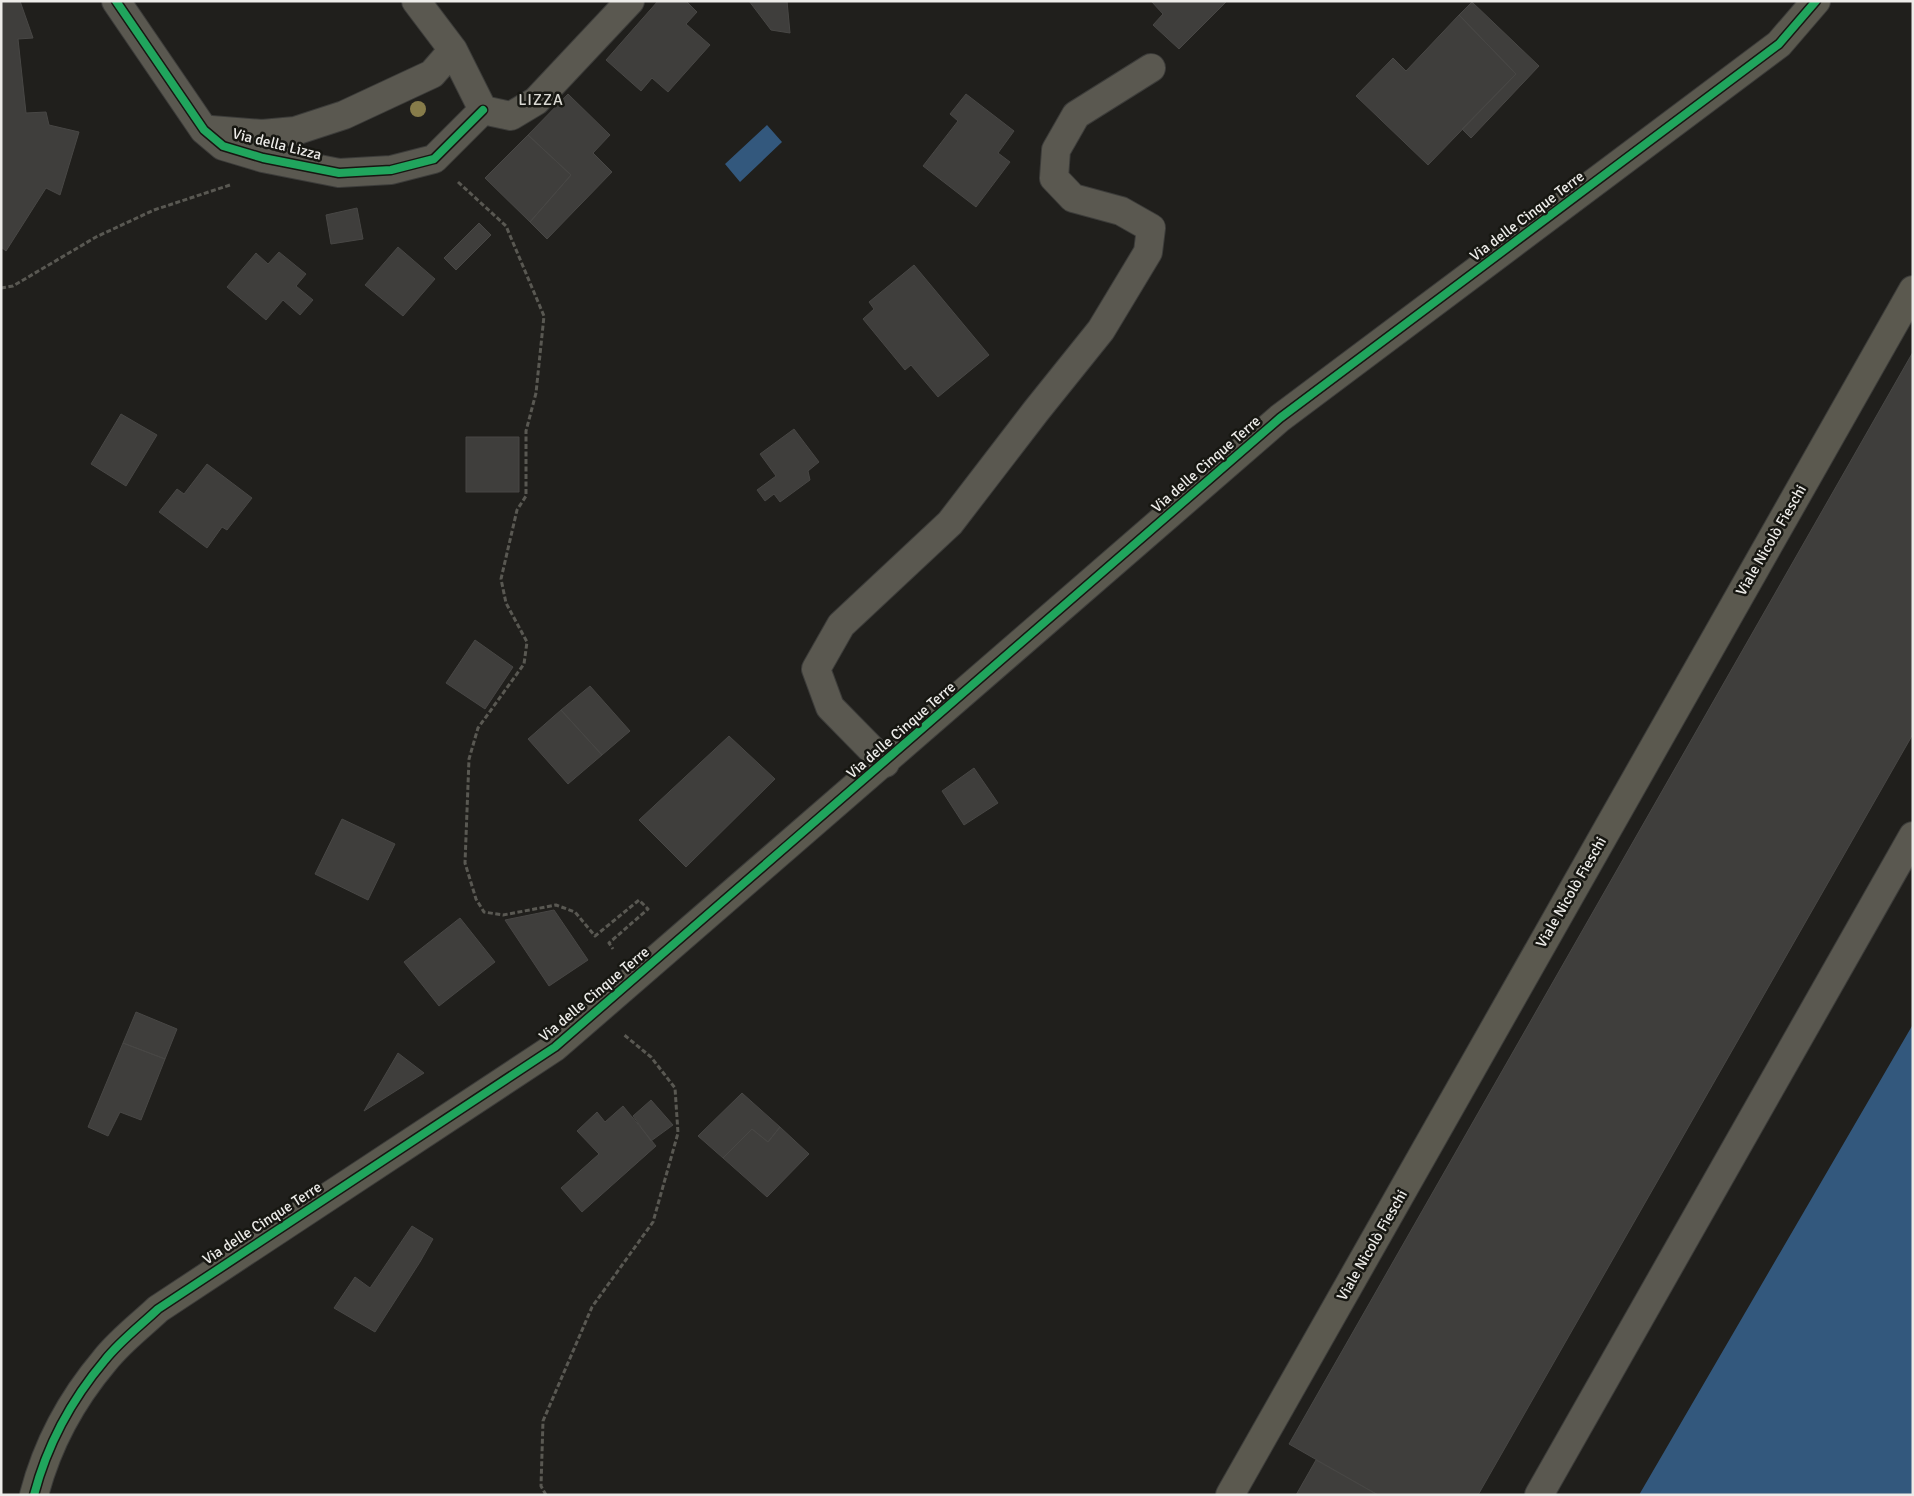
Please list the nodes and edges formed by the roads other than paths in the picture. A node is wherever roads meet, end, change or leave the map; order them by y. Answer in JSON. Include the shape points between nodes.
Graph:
{"nodes":[{"id":1,"x":116,"y":1,"type":"edge"},
{"id":2,"x":416,"y":1,"type":"edge"},
{"id":3,"x":630,"y":1,"type":"edge"},
{"id":4,"x":1816,"y":1,"type":"edge"},
{"id":5,"x":453,"y":50,"type":"junction"},
{"id":6,"x":1151,"y":68,"type":"dead end"},
{"id":7,"x":483,"y":110,"type":"junction"},
{"id":8,"x":204,"y":130,"type":"junction"},
{"id":9,"x":1913,"y":290,"type":"edge"},
{"id":10,"x":885,"y":762,"type":"junction"},
{"id":11,"x":1913,"y":836,"type":"edge"},
{"id":12,"x":34,"y":1495,"type":"edge"},
{"id":13,"x":1230,"y":1495,"type":"edge"},
{"id":14,"x":1539,"y":1495,"type":"edge"}],
"edges":[{"from":1,"to":8,"type":"street","name":"Via della Lizza"},
{"from":2,"to":5,"type":"street"},
{"from":3,"to":7,"type":"street","via":[[536,101],[511,116]]},
{"from":4,"to":10,"type":"main road","name":"Via delle Cinque Terre","via":[[1780,44],[1280,418]]},
{"from":5,"to":7,"type":"street"},
{"from":5,"to":8,"type":"street","via":[[432,74],[336,118],[295,131],[262,134]]},
{"from":6,"to":10,"type":"street","via":[[1076,115],[1056,150],[1054,178],[1073,198],[1121,212],[1151,228],[1148,252],[1101,330],[950,523],[841,625],[816,669],[830,707]]},
{"from":7,"to":8,"type":"street","name":"Via della Lizza","via":[[434,159],[391,170],[339,173],[263,158],[223,146]]},
{"from":9,"to":13,"type":"main road","name":"Viale Nicolò Fieschi"},
{"from":10,"to":12,"type":"main road","name":"Via delle Cinque Terre","via":[[555,1047],[158,1309],[106,1359],[72,1405],[41,1466]]},
{"from":11,"to":14,"type":"street"}]}
